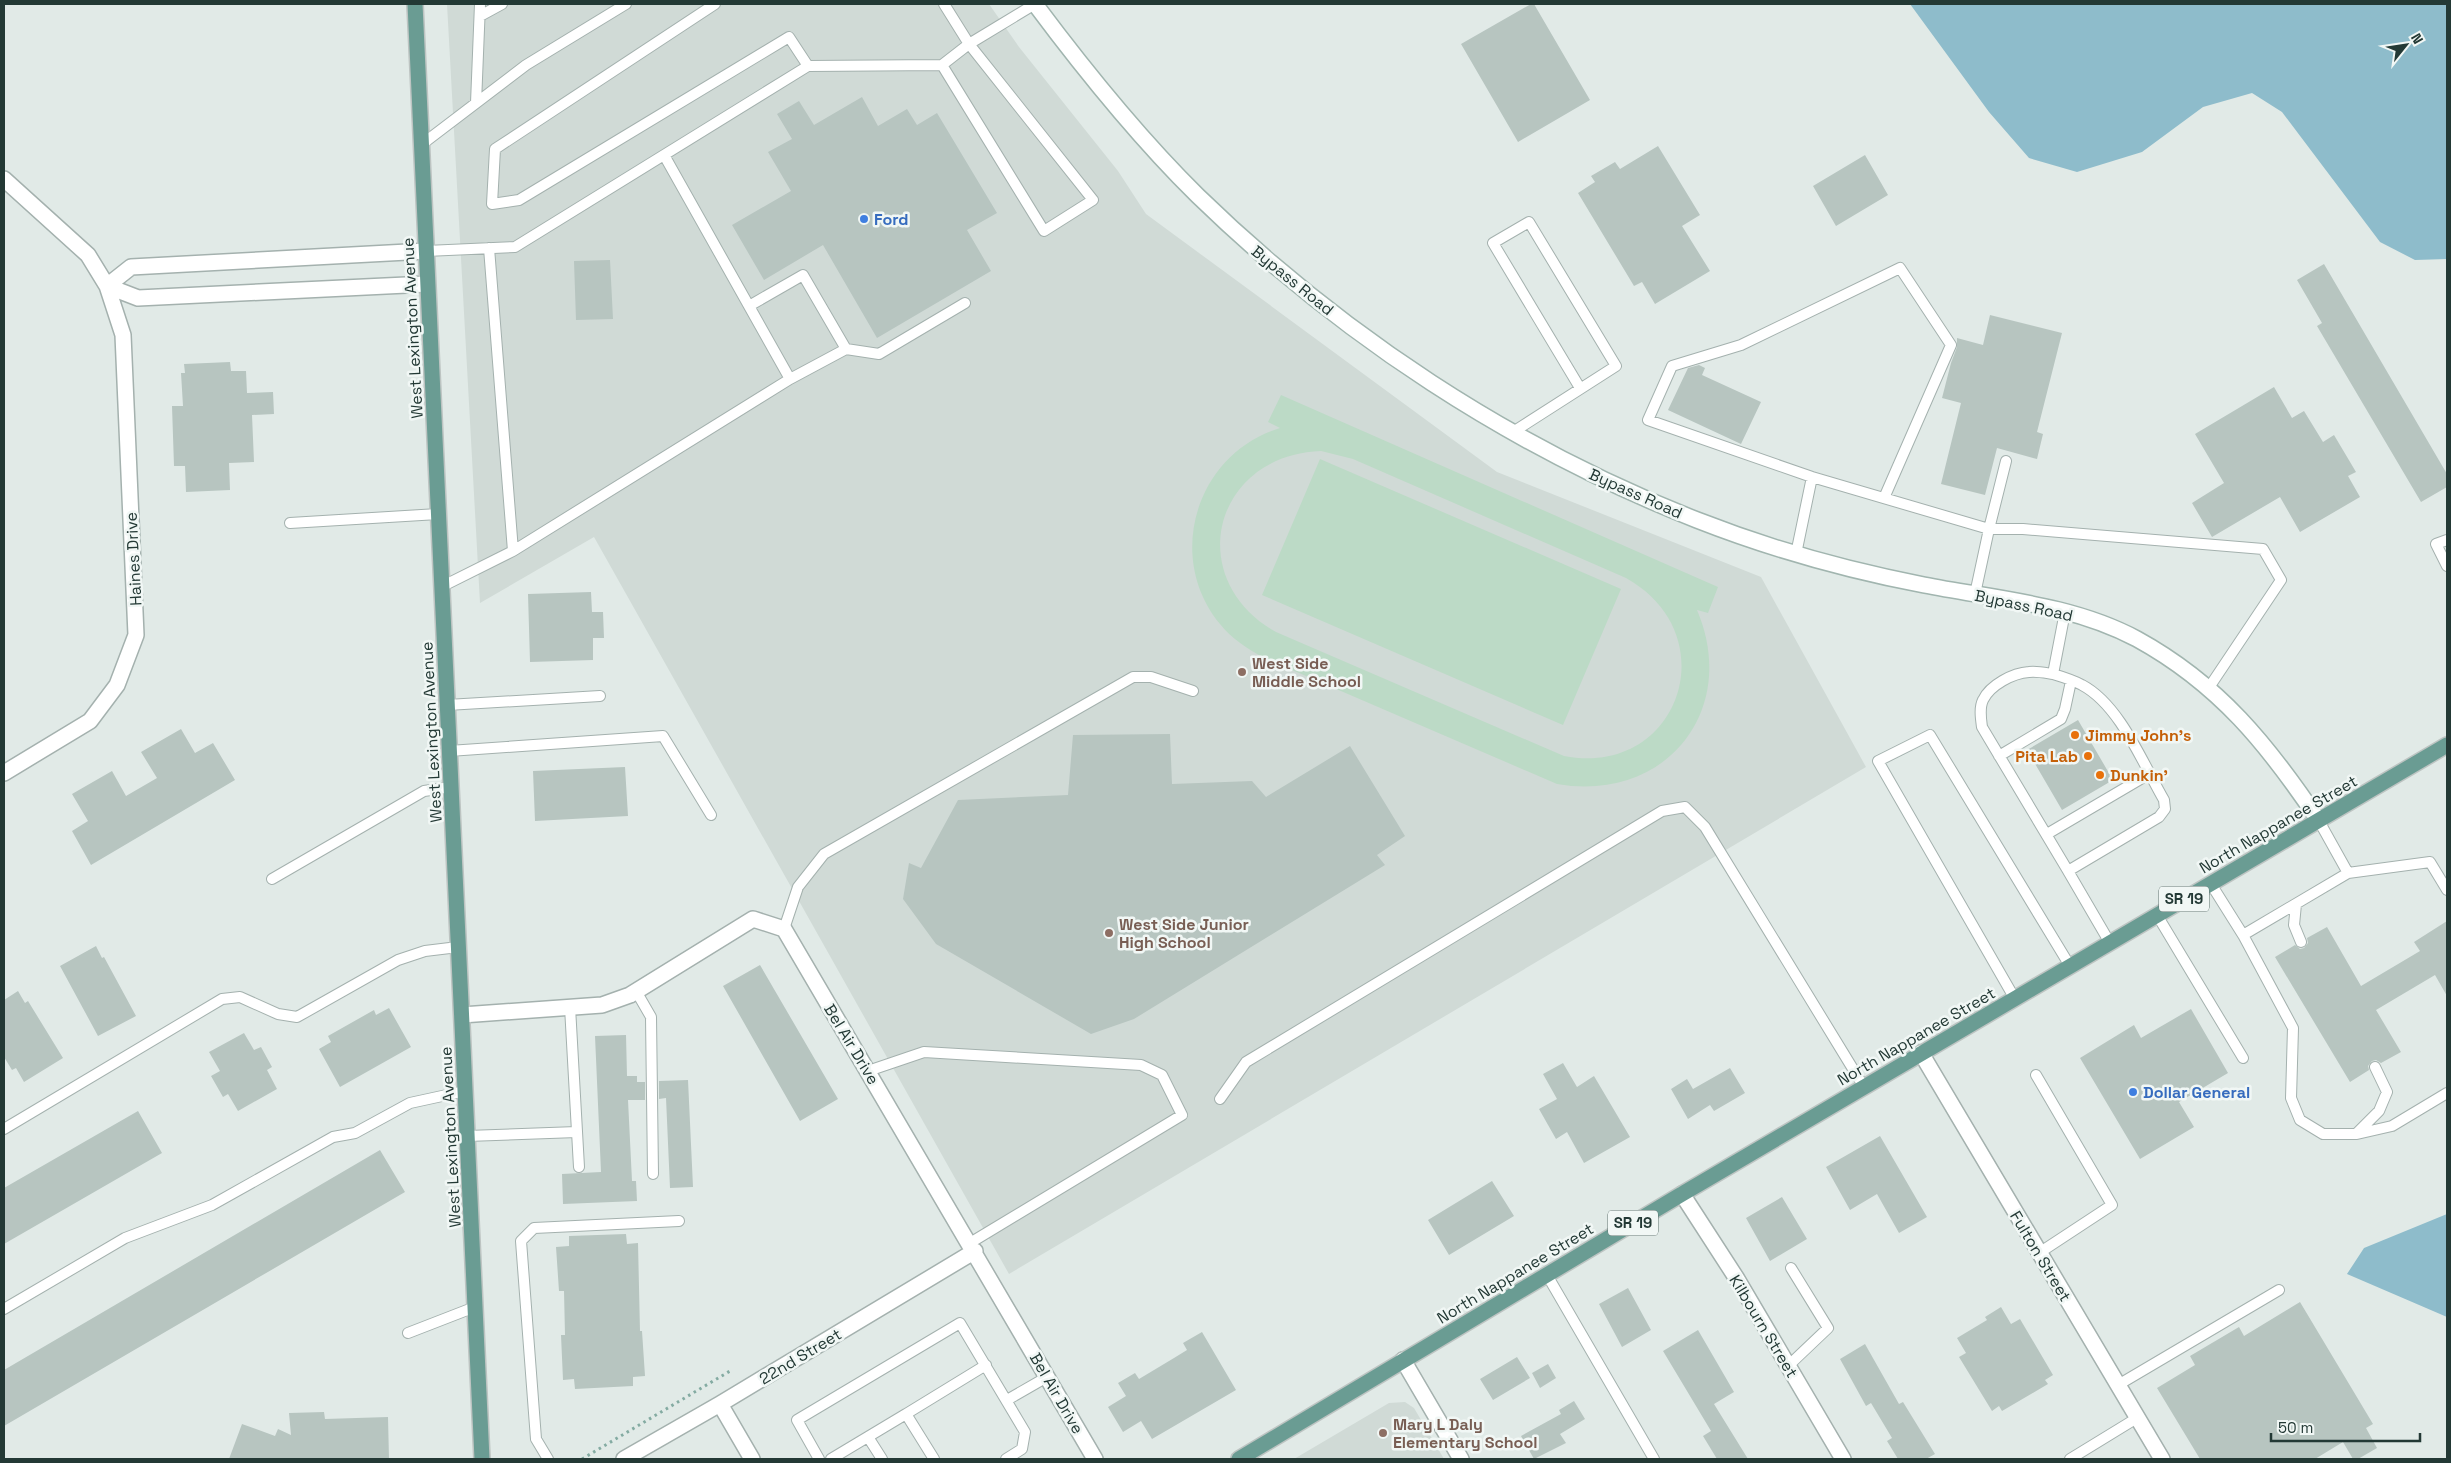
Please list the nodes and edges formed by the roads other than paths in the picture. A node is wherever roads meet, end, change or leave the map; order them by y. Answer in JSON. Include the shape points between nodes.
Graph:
{"nodes":[{"id":1,"x":415,"y":4,"type":"edge"},
{"id":2,"x":480,"y":4,"type":"edge"},
{"id":3,"x":502,"y":4,"type":"edge"},
{"id":4,"x":626,"y":4,"type":"edge"},
{"id":5,"x":715,"y":4,"type":"edge"},
{"id":6,"x":944,"y":4,"type":"edge"},
{"id":7,"x":1035,"y":4,"type":"edge"},
{"id":8,"x":480,"y":16,"type":"junction"},
{"id":9,"x":969,"y":44,"type":"junction"},
{"id":10,"x":942,"y":65,"type":"junction"},
{"id":11,"x":808,"y":66,"type":"junction"},
{"id":12,"x":476,"y":103,"type":"junction"},
{"id":13,"x":421,"y":145,"type":"junction"},
{"id":14,"x":664,"y":155,"type":"junction"},
{"id":15,"x":4,"y":179,"type":"edge"},
{"id":16,"x":489,"y":248,"type":"junction"},
{"id":17,"x":426,"y":250,"type":"junction"},
{"id":18,"x":427,"y":284,"type":"junction"},
{"id":19,"x":107,"y":286,"type":"junction"},
{"id":20,"x":965,"y":303,"type":"dead end"},
{"id":21,"x":749,"y":306,"type":"junction"},
{"id":22,"x":846,"y":349,"type":"junction"},
{"id":23,"x":790,"y":379,"type":"junction"},
{"id":24,"x":1580,"y":388,"type":"junction"},
{"id":25,"x":1513,"y":432,"type":"junction"},
{"id":26,"x":2006,"y":461,"type":"dead end"},
{"id":27,"x":1812,"y":477,"type":"junction"},
{"id":28,"x":1884,"y":498,"type":"junction"},
{"id":29,"x":438,"y":514,"type":"junction"},
{"id":30,"x":290,"y":523,"type":"dead end"},
{"id":31,"x":1990,"y":528,"type":"junction"},
{"id":32,"x":2447,"y":540,"type":"edge"},
{"id":33,"x":513,"y":551,"type":"junction"},
{"id":34,"x":1796,"y":554,"type":"junction"},
{"id":35,"x":2447,"y":566,"type":"edge"},
{"id":36,"x":441,"y":587,"type":"junction"},
{"id":37,"x":1975,"y":594,"type":"junction"},
{"id":38,"x":2064,"y":612,"type":"junction"},
{"id":39,"x":2053,"y":674,"type":"junction"},
{"id":40,"x":2071,"y":681,"type":"junction"},
{"id":41,"x":2208,"y":689,"type":"junction"},
{"id":42,"x":1193,"y":691,"type":"dead end"},
{"id":43,"x":600,"y":696,"type":"dead end"},
{"id":44,"x":447,"y":705,"type":"junction"},
{"id":45,"x":2447,"y":745,"type":"edge"},
{"id":46,"x":449,"y":751,"type":"junction"},
{"id":47,"x":2000,"y":756,"type":"junction"},
{"id":48,"x":4,"y":773,"type":"edge"},
{"id":49,"x":2149,"y":774,"type":"junction"},
{"id":50,"x":451,"y":787,"type":"junction"},
{"id":51,"x":710,"y":816,"type":"dead end"},
{"id":52,"x":2319,"y":820,"type":"junction"},
{"id":53,"x":2046,"y":834,"type":"junction"},
{"id":54,"x":2068,"y":871,"type":"junction"},
{"id":55,"x":2348,"y":874,"type":"junction"},
{"id":56,"x":272,"y":879,"type":"dead end"},
{"id":57,"x":2211,"y":884,"type":"junction"},
{"id":58,"x":2447,"y":890,"type":"edge"},
{"id":59,"x":2296,"y":904,"type":"junction"},
{"id":60,"x":2158,"y":915,"type":"junction"},
{"id":61,"x":784,"y":929,"type":"junction"},
{"id":62,"x":2243,"y":935,"type":"junction"},
{"id":63,"x":2301,"y":942,"type":"dead end"},
{"id":64,"x":2110,"y":943,"type":"junction"},
{"id":65,"x":458,"y":947,"type":"junction"},
{"id":66,"x":2070,"y":966,"type":"junction"},
{"id":67,"x":636,"y":991,"type":"junction"},
{"id":68,"x":2015,"y":999,"type":"junction"},
{"id":69,"x":570,"y":1007,"type":"junction"},
{"id":70,"x":462,"y":1015,"type":"junction"},
{"id":71,"x":1921,"y":1053,"type":"junction"},
{"id":72,"x":2243,"y":1058,"type":"dead end"},
{"id":73,"x":2375,"y":1067,"type":"dead end"},
{"id":74,"x":868,"y":1070,"type":"junction"},
{"id":75,"x":2036,"y":1075,"type":"dead end"},
{"id":76,"x":1864,"y":1087,"type":"junction"},
{"id":77,"x":465,"y":1091,"type":"junction"},
{"id":78,"x":2447,"y":1093,"type":"edge"},
{"id":79,"x":1220,"y":1100,"type":"dead end"},
{"id":80,"x":4,"y":1129,"type":"edge"},
{"id":81,"x":577,"y":1132,"type":"junction"},
{"id":82,"x":2356,"y":1134,"type":"junction"},
{"id":83,"x":467,"y":1136,"type":"junction"},
{"id":84,"x":579,"y":1167,"type":"dead end"},
{"id":85,"x":653,"y":1174,"type":"dead end"},
{"id":86,"x":1682,"y":1194,"type":"junction"},
{"id":87,"x":679,"y":1221,"type":"dead end"},
{"id":88,"x":972,"y":1247,"type":"junction"},
{"id":89,"x":2039,"y":1253,"type":"junction"},
{"id":90,"x":1790,"y":1268,"type":"dead end"},
{"id":91,"x":1547,"y":1275,"type":"junction"},
{"id":92,"x":2279,"y":1290,"type":"dead end"},
{"id":93,"x":475,"y":1308,"type":"junction"},
{"id":94,"x":4,"y":1309,"type":"edge"},
{"id":95,"x":408,"y":1333,"type":"dead end"},
{"id":96,"x":1403,"y":1360,"type":"junction"},
{"id":97,"x":986,"y":1365,"type":"junction"},
{"id":98,"x":1788,"y":1366,"type":"junction"},
{"id":99,"x":1047,"y":1377,"type":"junction"},
{"id":100,"x":2118,"y":1385,"type":"junction"},
{"id":101,"x":1007,"y":1400,"type":"junction"},
{"id":102,"x":720,"y":1404,"type":"junction"},
{"id":103,"x":906,"y":1414,"type":"junction"},
{"id":104,"x":2137,"y":1418,"type":"junction"},
{"id":105,"x":868,"y":1437,"type":"junction"},
{"id":106,"x":482,"y":1459,"type":"edge"},
{"id":107,"x":548,"y":1459,"type":"edge"},
{"id":108,"x":624,"y":1459,"type":"edge"},
{"id":109,"x":752,"y":1459,"type":"edge"},
{"id":110,"x":819,"y":1459,"type":"edge"},
{"id":111,"x":831,"y":1459,"type":"edge"},
{"id":112,"x":882,"y":1459,"type":"edge"},
{"id":113,"x":934,"y":1459,"type":"edge"},
{"id":114,"x":1006,"y":1459,"type":"edge"},
{"id":115,"x":1095,"y":1459,"type":"edge"},
{"id":116,"x":1239,"y":1459,"type":"edge"},
{"id":117,"x":1461,"y":1459,"type":"edge"},
{"id":118,"x":1654,"y":1459,"type":"edge"},
{"id":119,"x":1843,"y":1459,"type":"edge"},
{"id":120,"x":2070,"y":1459,"type":"edge"},
{"id":121,"x":2162,"y":1459,"type":"edge"}],
"edges":[{"from":1,"to":13,"type":"main road","name":"West Lexington Avenue"},
{"from":2,"to":8,"type":"lane"},
{"from":3,"to":8,"type":"lane"},
{"from":4,"to":12,"type":"lane","via":[[526,65]]},
{"from":5,"to":11,"type":"lane","via":[[495,149],[492,204],[519,200],[790,36]]},
{"from":6,"to":9,"type":"lane"},
{"from":7,"to":9,"type":"lane"},
{"from":7,"to":25,"type":"street","name":"Bypass Road","via":[[1074,56],[1158,154],[1247,241],[1298,286],[1385,352]]},
{"from":8,"to":12,"type":"lane"},
{"from":9,"to":10,"type":"lane"},
{"from":9,"to":10,"type":"lane","via":[[1094,200],[1044,230]]},
{"from":10,"to":11,"type":"lane"},
{"from":11,"to":14,"type":"lane"},
{"from":12,"to":13,"type":"lane"},
{"from":13,"to":17,"type":"main road","name":"West Lexington Avenue"},
{"from":14,"to":16,"type":"lane","via":[[515,247]]},
{"from":14,"to":21,"type":"lane"},
{"from":15,"to":19,"type":"street","name":"Haines Drive","via":[[88,255]]},
{"from":16,"to":17,"type":"lane"},
{"from":16,"to":33,"type":"lane"},
{"from":17,"to":18,"type":"main road","name":"West Lexington Avenue"},
{"from":17,"to":19,"type":"street","via":[[131,267]]},
{"from":18,"to":19,"type":"street","via":[[138,298]]},
{"from":18,"to":29,"type":"main road","name":"West Lexington Avenue"},
{"from":19,"to":48,"type":"street","name":"Haines Drive","via":[[123,335],[136,635],[117,685],[90,721]]},
{"from":20,"to":22,"type":"lane","via":[[879,354]]},
{"from":21,"to":22,"type":"lane","via":[[804,274]]},
{"from":21,"to":23,"type":"lane"},
{"from":22,"to":23,"type":"lane"},
{"from":23,"to":33,"type":"lane"},
{"from":24,"to":24,"type":"lane","via":[[1616,366],[1530,222],[1494,243]]},
{"from":24,"to":25,"type":"lane"},
{"from":25,"to":34,"type":"street","name":"Bypass Road","via":[[1629,491],[1698,520]]},
{"from":26,"to":31,"type":"lane"},
{"from":27,"to":28,"type":"lane"},
{"from":27,"to":28,"type":"lane","via":[[1648,420],[1672,366],[1741,345],[1900,268],[1951,345]]},
{"from":27,"to":34,"type":"lane"},
{"from":28,"to":31,"type":"lane"},
{"from":29,"to":30,"type":"lane"},
{"from":29,"to":36,"type":"main road","name":"West Lexington Avenue"},
{"from":31,"to":37,"type":"lane"},
{"from":31,"to":41,"type":"lane","via":[[2263,549],[2281,580]]},
{"from":32,"to":35,"type":"lane","via":[[2436,544]]},
{"from":33,"to":36,"type":"lane"},
{"from":34,"to":37,"type":"street","name":"Bypass Road","via":[[1851,571]]},
{"from":36,"to":44,"type":"main road","name":"West Lexington Avenue"},
{"from":37,"to":38,"type":"street","name":"Bypass Road"},
{"from":38,"to":39,"type":"lane"},
{"from":38,"to":41,"type":"street","name":"Bypass Road","via":[[2136,638]]},
{"from":39,"to":40,"type":"lane"},
{"from":39,"to":47,"type":"lane","via":[[2030,671],[2016,674],[1988,692],[1982,701],[1982,727]]},
{"from":40,"to":47,"type":"lane","via":[[2060,719]]},
{"from":40,"to":49,"type":"lane","via":[[2103,700],[2120,721]]},
{"from":41,"to":52,"type":"street","name":"Bypass Road","via":[[2257,734]]},
{"from":42,"to":61,"type":"lane","via":[[1151,677],[1133,677],[824,854],[798,887]]},
{"from":43,"to":44,"type":"lane"},
{"from":44,"to":46,"type":"main road","name":"West Lexington Avenue"},
{"from":45,"to":52,"type":"main road","name":"North Nappanee Street","number":"SR 19"},
{"from":46,"to":50,"type":"main road","name":"West Lexington Avenue"},
{"from":46,"to":51,"type":"lane","via":[[663,736]]},
{"from":47,"to":53,"type":"lane"},
{"from":49,"to":53,"type":"lane"},
{"from":49,"to":54,"type":"lane","via":[[2164,800],[2165,809],[2159,817]]},
{"from":50,"to":56,"type":"lane","via":[[424,791]]},
{"from":50,"to":65,"type":"main road","name":"West Lexington Avenue"},
{"from":52,"to":55,"type":"lane"},
{"from":52,"to":57,"type":"main road","name":"North Nappanee Street","number":"SR 19"},
{"from":53,"to":54,"type":"lane"},
{"from":54,"to":64,"type":"lane"},
{"from":55,"to":58,"type":"lane","via":[[2430,862]]},
{"from":55,"to":59,"type":"lane"},
{"from":57,"to":60,"type":"main road","name":"North Nappanee Street","number":"SR 19"},
{"from":57,"to":62,"type":"lane"},
{"from":59,"to":62,"type":"lane"},
{"from":59,"to":63,"type":"lane","via":[[2294,926]]},
{"from":60,"to":64,"type":"main road","name":"North Nappanee Street","number":"SR 19"},
{"from":60,"to":72,"type":"lane"},
{"from":61,"to":67,"type":"street","via":[[753,919]]},
{"from":61,"to":74,"type":"street","name":"Bel Air Drive"},
{"from":62,"to":82,"type":"lane","via":[[2292,1028],[2291,1098],[2300,1120],[2324,1134]]},
{"from":64,"to":66,"type":"main road","name":"North Nappanee Street","number":"SR 19"},
{"from":65,"to":70,"type":"main road","name":"West Lexington Avenue"},
{"from":65,"to":80,"type":"lane","via":[[425,951],[398,960],[297,1017],[278,1014],[240,997],[222,999]]},
{"from":66,"to":68,"type":"main road","name":"North Nappanee Street","number":"SR 19"},
{"from":66,"to":68,"type":"lane","via":[[1930,735],[1878,761]]},
{"from":67,"to":69,"type":"street","via":[[602,1005]]},
{"from":67,"to":85,"type":"lane","via":[[651,1016]]},
{"from":68,"to":71,"type":"main road","name":"North Nappanee Street","number":"SR 19"},
{"from":69,"to":70,"type":"street"},
{"from":69,"to":81,"type":"lane"},
{"from":70,"to":77,"type":"main road","name":"West Lexington Avenue"},
{"from":71,"to":76,"type":"main road","name":"North Nappanee Street","number":"SR 19"},
{"from":71,"to":89,"type":"street","name":"Fulton Street"},
{"from":73,"to":82,"type":"lane","via":[[2387,1092],[2379,1111]]},
{"from":74,"to":88,"type":"street","name":"Bel Air Drive"},
{"from":74,"to":88,"type":"lane","via":[[924,1052],[1142,1065],[1162,1075],[1182,1116]]},
{"from":75,"to":89,"type":"lane","via":[[2112,1205]]},
{"from":76,"to":79,"type":"lane","via":[[1705,827],[1685,807],[1662,811],[1246,1062]]},
{"from":76,"to":86,"type":"main road","name":"North Nappanee Street","number":"SR 19"},
{"from":77,"to":83,"type":"main road","name":"West Lexington Avenue"},
{"from":77,"to":94,"type":"lane","via":[[410,1103],[355,1133],[333,1137],[212,1205],[124,1238]]},
{"from":78,"to":82,"type":"lane","via":[[2392,1126]]},
{"from":81,"to":83,"type":"lane"},
{"from":81,"to":84,"type":"lane"},
{"from":83,"to":93,"type":"main road","name":"West Lexington Avenue"},
{"from":86,"to":91,"type":"main road","name":"North Nappanee Street","number":"SR 19"},
{"from":86,"to":98,"type":"street","name":"Kilbourn Street"},
{"from":87,"to":107,"type":"lane","via":[[534,1228],[522,1241],[536,1439]]},
{"from":88,"to":99,"type":"street","name":"Bel Air Drive"},
{"from":88,"to":102,"type":"street","name":"22nd Street"},
{"from":89,"to":100,"type":"street","name":"Fulton Street"},
{"from":90,"to":98,"type":"lane","via":[[1828,1328]]},
{"from":91,"to":96,"type":"main road","name":"North Nappanee Street","number":"SR 19"},
{"from":91,"to":118,"type":"lane"},
{"from":92,"to":100,"type":"lane"},
{"from":93,"to":95,"type":"lane"},
{"from":93,"to":106,"type":"main road","name":"West Lexington Avenue"},
{"from":96,"to":116,"type":"main road","number":"SR 19"},
{"from":96,"to":117,"type":"street"},
{"from":97,"to":101,"type":"lane"},
{"from":97,"to":103,"type":"lane"},
{"from":97,"to":110,"type":"lane","via":[[960,1323],[797,1420]]},
{"from":98,"to":119,"type":"street","name":"Kilbourn Street"},
{"from":99,"to":101,"type":"lane"},
{"from":99,"to":115,"type":"street","name":"Bel Air Drive"},
{"from":100,"to":104,"type":"street","name":"Fulton Street"},
{"from":101,"to":114,"type":"lane","via":[[1025,1432],[1022,1449]]},
{"from":102,"to":108,"type":"street","name":"22nd Street"},
{"from":102,"to":109,"type":"street"},
{"from":103,"to":105,"type":"lane"},
{"from":103,"to":113,"type":"lane"},
{"from":104,"to":120,"type":"lane"},
{"from":104,"to":121,"type":"street","name":"Fulton Street"},
{"from":105,"to":111,"type":"lane"},
{"from":105,"to":112,"type":"lane"}]}
